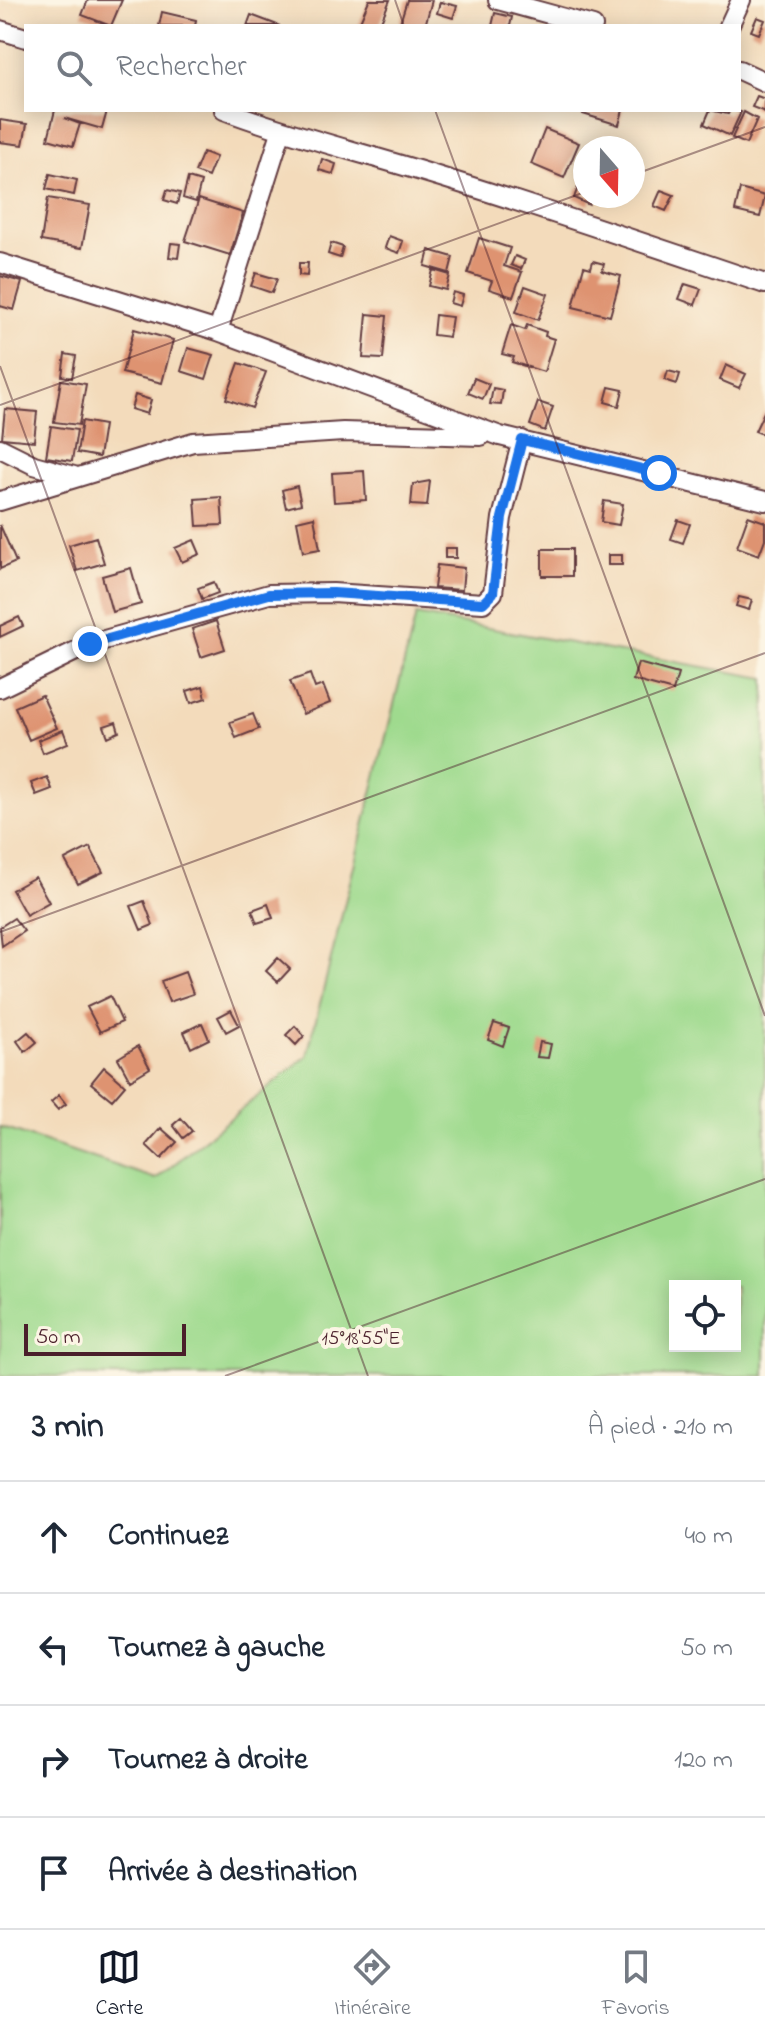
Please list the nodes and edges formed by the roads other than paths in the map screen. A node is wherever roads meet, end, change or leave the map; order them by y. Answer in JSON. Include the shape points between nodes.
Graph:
{"nodes":[{"id":1,"x":498,"y":0,"type":"edge"},
{"id":2,"x":741,"y":0,"type":"edge"},
{"id":3,"x":586,"y":24,"type":"edge"},
{"id":4,"x":730,"y":24,"type":"edge"},
{"id":5,"x":0,"y":30,"type":"edge"},
{"id":6,"x":24,"y":37,"type":"edge"},
{"id":7,"x":741,"y":71,"type":"edge"},
{"id":8,"x":765,"y":82,"type":"edge"},
{"id":9,"x":229,"y":112,"type":"edge"},
{"id":10,"x":281,"y":132,"type":"junction"},
{"id":11,"x":0,"y":263,"type":"edge"},
{"id":12,"x":765,"y":284,"type":"edge"},
{"id":13,"x":218,"y":331,"type":"junction"},
{"id":14,"x":500,"y":436,"type":"junction"},
{"id":15,"x":522,"y":440,"type":"junction"},
{"id":16,"x":0,"y":448,"type":"edge"},
{"id":17,"x":74,"y":476,"type":"junction"},
{"id":18,"x":0,"y":501,"type":"edge"},
{"id":19,"x":765,"y":501,"type":"edge"},
{"id":20,"x":0,"y":688,"type":"edge"}],
"edges":[{"from":1,"to":3,"type":"street"},
{"from":2,"to":4,"type":"street"},
{"from":5,"to":6,"type":"street"},
{"from":7,"to":8,"type":"street"},
{"from":9,"to":10,"type":"street"},
{"from":10,"to":12,"type":"street","via":[[528,204]]},
{"from":10,"to":13,"type":"street"},
{"from":11,"to":13,"type":"street"},
{"from":13,"to":14,"type":"street"},
{"from":14,"to":15,"type":"street"},
{"from":14,"to":17,"type":"street","via":[[343,432],[193,442]]},
{"from":15,"to":19,"type":"street"},
{"from":15,"to":20,"type":"street","via":[[502,518],[493,593],[483,603],[269,594],[90,644]]},
{"from":16,"to":17,"type":"street"},
{"from":17,"to":18,"type":"street"}]}
